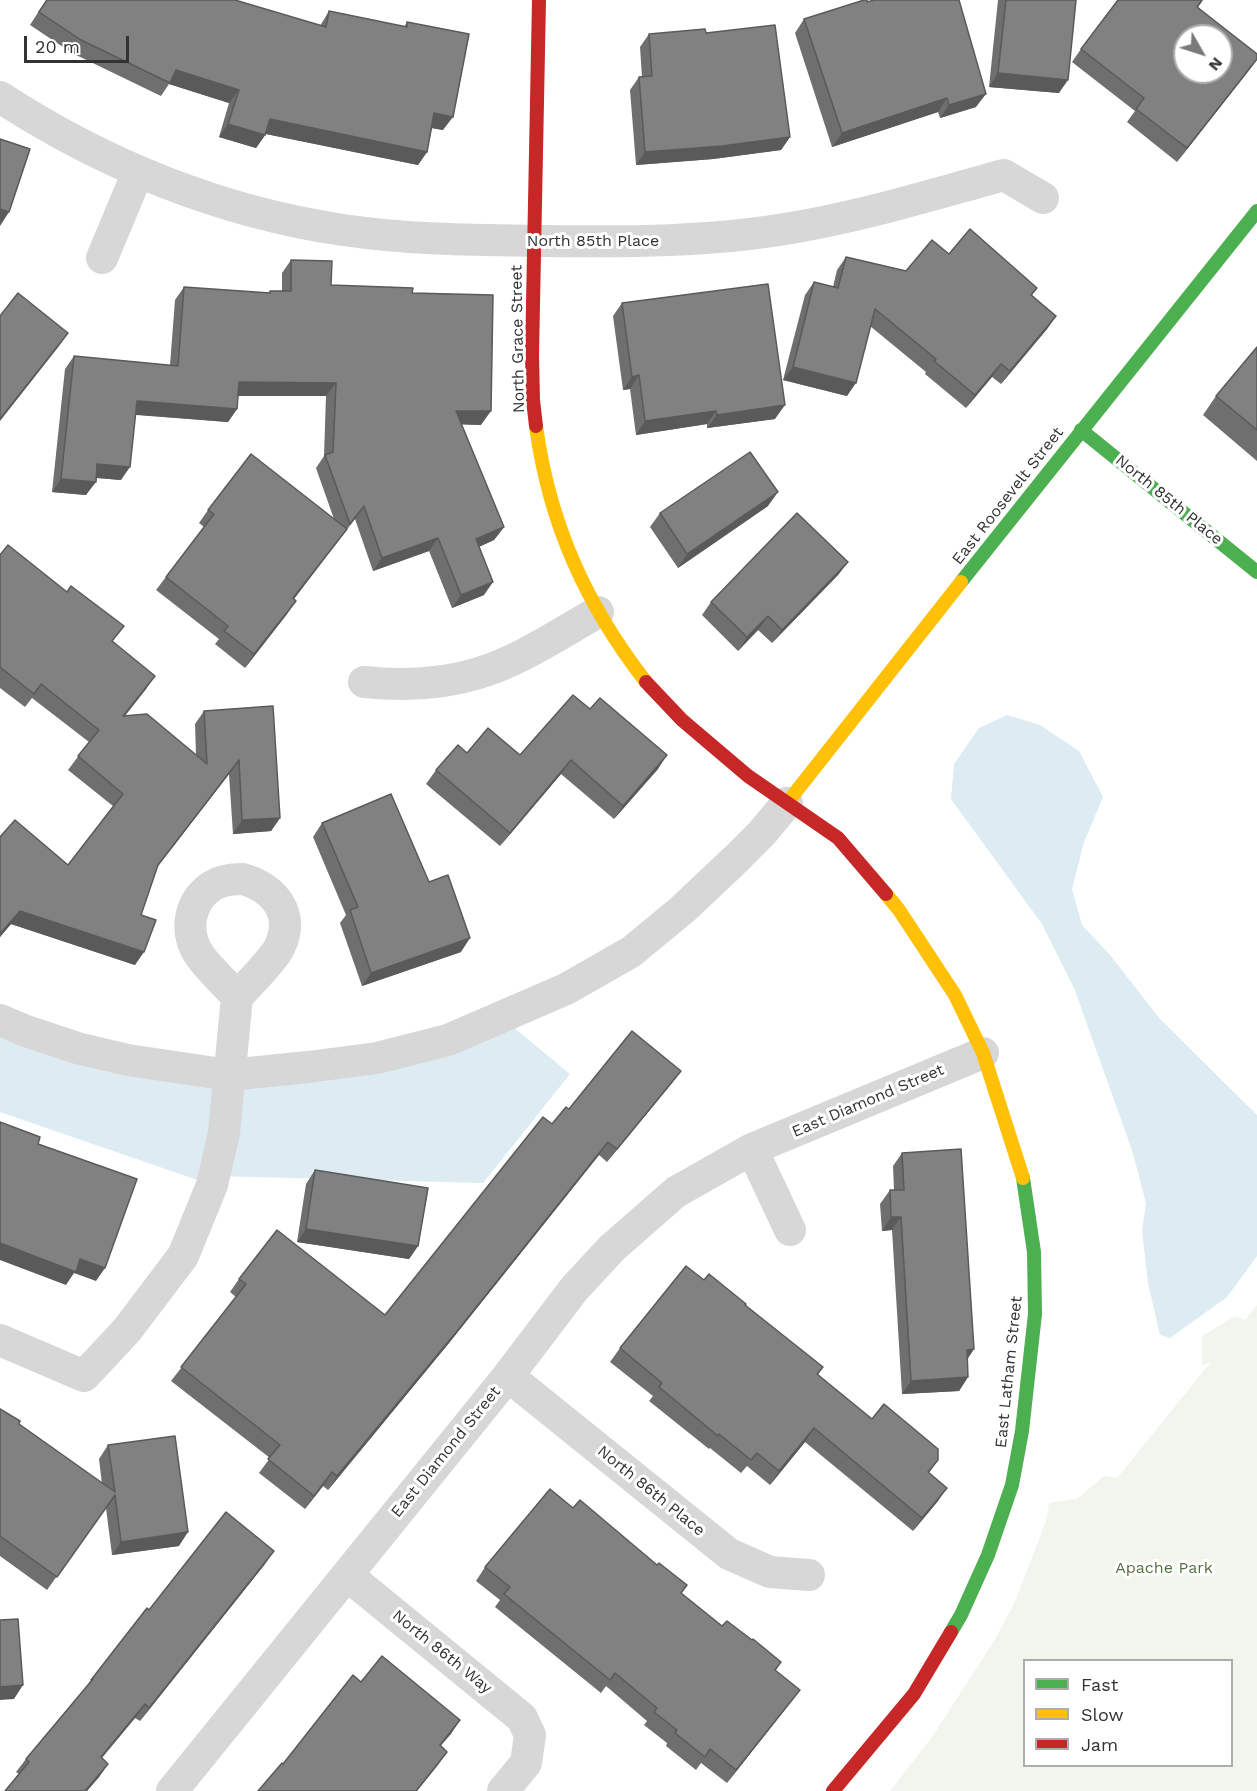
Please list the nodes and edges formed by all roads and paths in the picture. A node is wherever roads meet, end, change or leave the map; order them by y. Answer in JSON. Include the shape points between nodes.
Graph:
{"nodes":[{"id":1,"x":539,"y":0,"type":"edge"},
{"id":2,"x":0,"y":98,"type":"edge"},
{"id":3,"x":138,"y":172,"type":"junction"},
{"id":4,"x":1043,"y":198,"type":"dead end"},
{"id":5,"x":1257,"y":211,"type":"edge"},
{"id":6,"x":534,"y":241,"type":"junction"},
{"id":7,"x":102,"y":258,"type":"dead end"},
{"id":8,"x":1081,"y":430,"type":"junction"},
{"id":9,"x":1257,"y":572,"type":"edge"},
{"id":10,"x":598,"y":612,"type":"junction"},
{"id":11,"x":364,"y":682,"type":"dead end"},
{"id":12,"x":787,"y":803,"type":"junction"},
{"id":13,"x":237,"y":997,"type":"dead end"},
{"id":14,"x":0,"y":1020,"type":"edge"},
{"id":15,"x":983,"y":1053,"type":"junction"},
{"id":16,"x":230,"y":1075,"type":"junction"},
{"id":17,"x":752,"y":1149,"type":"junction"},
{"id":18,"x":790,"y":1230,"type":"dead end"},
{"id":19,"x":0,"y":1340,"type":"edge"},
{"id":20,"x":508,"y":1376,"type":"junction"},
{"id":21,"x":347,"y":1575,"type":"junction"},
{"id":22,"x":809,"y":1575,"type":"dead end"},
{"id":23,"x":172,"y":1791,"type":"edge"},
{"id":24,"x":503,"y":1791,"type":"edge"},
{"id":25,"x":833,"y":1791,"type":"edge"}],
"edges":[{"from":1,"to":6,"type":"street","name":"North Grace Street"},
{"from":2,"to":3,"type":"street","name":"North 85th Place","via":[[77,143]]},
{"from":3,"to":6,"type":"street","name":"North 85th Place","via":[[232,205],[342,230],[420,238]]},
{"from":3,"to":7,"type":"street"},
{"from":4,"to":6,"type":"street","name":"North 85th Place","via":[[1004,175],[836,220],[748,235],[659,242]]},
{"from":5,"to":8,"type":"street","name":"East Roosevelt Street"},
{"from":6,"to":10,"type":"street","name":"North Grace Street","via":[[532,366],[539,445],[561,532]]},
{"from":8,"to":9,"type":"street","name":"North 85th Place"},
{"from":8,"to":12,"type":"street","name":"East Roosevelt Street"},
{"from":10,"to":11,"type":"street","via":[[532,650],[479,673],[422,684]]},
{"from":10,"to":12,"type":"street","name":"North Grace Street","via":[[630,661],[682,720],[748,776]]},
{"from":12,"to":15,"type":"street","name":"East Latham Street","via":[[838,838],[899,910],[955,995]]},
{"from":12,"to":16,"type":"street","via":[[762,833],[683,909],[631,952],[566,989],[448,1040],[376,1058]]},
{"from":13,"to":16,"type":"street"},
{"from":14,"to":16,"type":"street","via":[[77,1048]]},
{"from":15,"to":17,"type":"street","name":"East Diamond Street"},
{"from":15,"to":25,"type":"street","name":"East Latham Street","via":[[1023,1177],[1034,1252],[1035,1314],[1012,1485],[988,1555],[961,1615],[914,1694]]},
{"from":16,"to":19,"type":"street","via":[[215,1176],[183,1256],[128,1330],[84,1376]]},
{"from":17,"to":18,"type":"street"},
{"from":17,"to":20,"type":"street","name":"East Diamond Street","via":[[676,1192],[612,1248],[574,1289]]},
{"from":20,"to":21,"type":"street","name":"East Diamond Street"},
{"from":20,"to":22,"type":"street","name":"North 86th Place","via":[[729,1554],[770,1572]]},
{"from":21,"to":23,"type":"street","name":"East Diamond Street"},
{"from":21,"to":24,"type":"street","name":"North 86th Way","via":[[522,1718],[530,1735],[526,1763]]}]}
